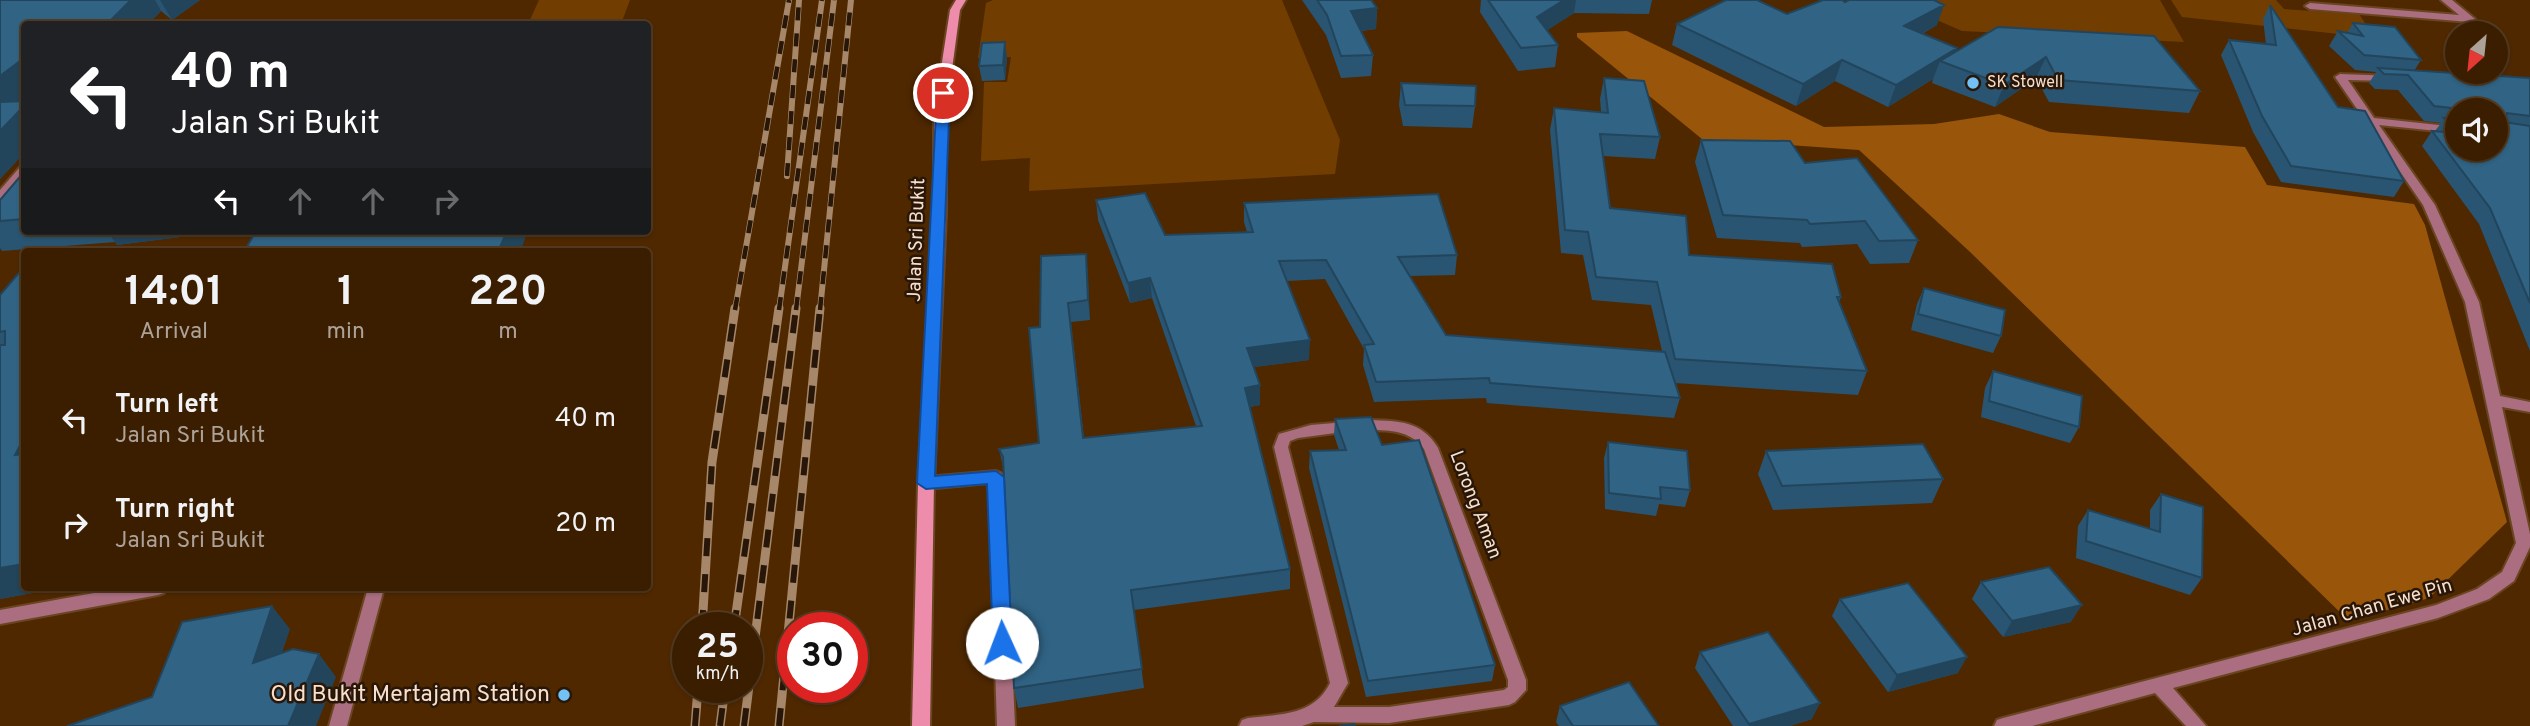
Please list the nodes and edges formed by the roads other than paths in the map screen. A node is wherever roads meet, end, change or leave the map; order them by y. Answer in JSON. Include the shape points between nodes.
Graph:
{"nodes":[{"id":1,"x":961,"y":0,"type":"edge"},
{"id":2,"x":2446,"y":0,"type":"edge"},
{"id":3,"x":2310,"y":6,"type":"dead end"},
{"id":4,"x":2405,"y":79,"type":"edge"},
{"id":5,"x":2372,"y":121,"type":"junction"},
{"id":6,"x":2445,"y":129,"type":"edge"},
{"id":7,"x":21,"y":174,"type":"edge"},
{"id":8,"x":0,"y":198,"type":"edge"},
{"id":9,"x":2493,"y":400,"type":"junction"},
{"id":10,"x":2530,"y":407,"type":"edge"},
{"id":11,"x":926,"y":483,"type":"junction"},
{"id":12,"x":142,"y":591,"type":"edge"},
{"id":13,"x":375,"y":591,"type":"edge"},
{"id":14,"x":0,"y":617,"type":"edge"},
{"id":15,"x":2160,"y":687,"type":"junction"},
{"id":16,"x":1317,"y":715,"type":"junction"},
{"id":17,"x":338,"y":726,"type":"edge"},
{"id":18,"x":921,"y":726,"type":"edge"},
{"id":19,"x":1006,"y":726,"type":"edge"},
{"id":20,"x":1248,"y":726,"type":"edge"},
{"id":21,"x":2003,"y":726,"type":"edge"},
{"id":22,"x":2197,"y":726,"type":"edge"}],
"edges":[{"from":1,"to":11,"type":"street","name":"Jalan Sri Bukit","via":[[940,114],[940,213]]},
{"from":2,"to":3,"type":"street","via":[[2470,19]]},
{"from":4,"to":5,"type":"street","name":"Jalan Chan Ewe Pin","via":[[2340,77]]},
{"from":5,"to":6,"type":"street"},
{"from":5,"to":9,"type":"street","name":"Jalan Chan Ewe Pin","via":[[2429,205],[2472,302]]},
{"from":7,"to":8,"type":"street"},
{"from":9,"to":10,"type":"street"},
{"from":9,"to":15,"type":"street","name":"Jalan Chan Ewe Pin","via":[[2524,543],[2508,576],[2483,594],[2438,611]]},
{"from":11,"to":18,"type":"street","name":"Jalan Sri Bukit"},
{"from":11,"to":19,"type":"street","via":[[996,477]]},
{"from":12,"to":14,"type":"street"},
{"from":13,"to":17,"type":"street"},
{"from":15,"to":21,"type":"street","name":"Jalan Chan Ewe Pin"},
{"from":15,"to":22,"type":"street"},
{"from":16,"to":16,"type":"street","name":"Lorong Aman","via":[[1332,703],[1339,682],[1280,447],[1284,438],[1311,431],[1414,430],[1431,448],[1492,606],[1517,691],[1509,697],[1389,715]]},
{"from":16,"to":20,"type":"street"}]}
